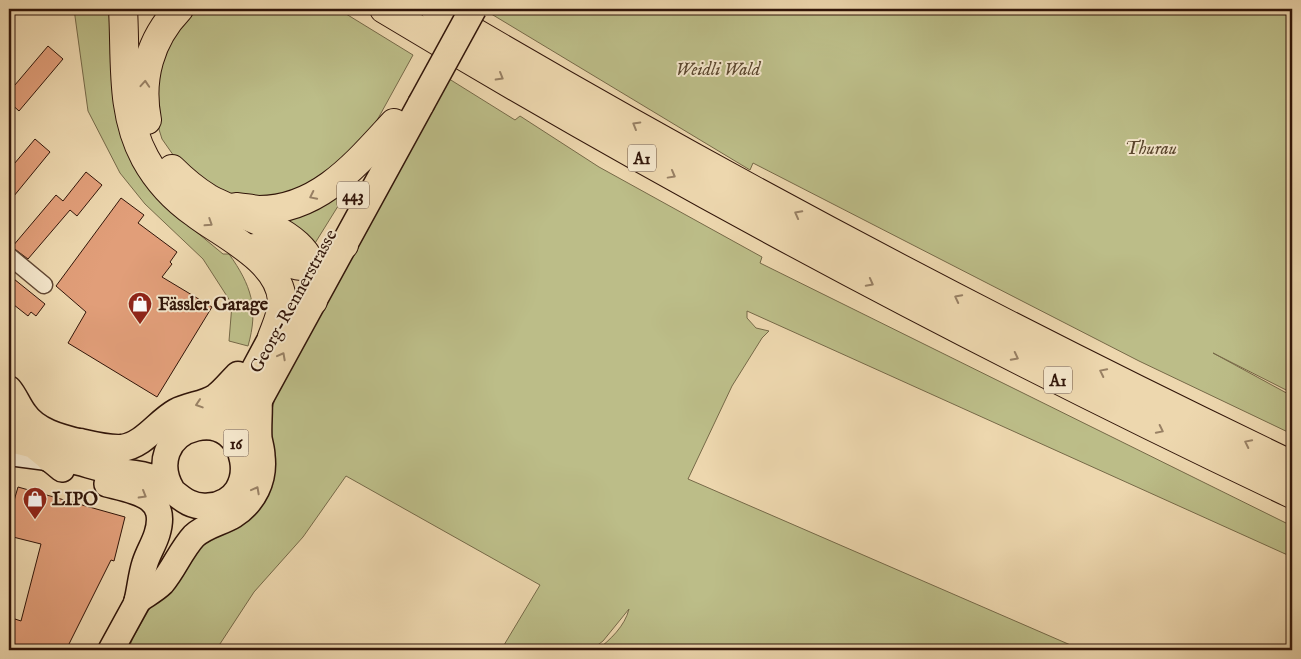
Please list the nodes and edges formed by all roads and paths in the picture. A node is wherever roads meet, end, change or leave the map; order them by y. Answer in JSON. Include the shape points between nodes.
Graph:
{"nodes":[{"id":1,"x":123,"y":9,"type":"edge"},
{"id":2,"x":179,"y":9,"type":"edge"},
{"id":3,"x":363,"y":9,"type":"edge"},
{"id":4,"x":384,"y":9,"type":"edge"},
{"id":5,"x":435,"y":9,"type":"edge"},
{"id":6,"x":456,"y":9,"type":"edge"},
{"id":7,"x":460,"y":9,"type":"edge"},
{"id":8,"x":473,"y":9,"type":"edge"},
{"id":9,"x":505,"y":50,"type":"junction"},
{"id":10,"x":458,"y":52,"type":"junction"},
{"id":11,"x":415,"y":100,"type":"junction"},
{"id":12,"x":394,"y":123,"type":"junction"},
{"id":13,"x":222,"y":205,"type":"junction"},
{"id":14,"x":232,"y":238,"type":"junction"},
{"id":15,"x":344,"y":245,"type":"junction"},
{"id":16,"x":9,"y":256,"type":"edge"},
{"id":17,"x":312,"y":266,"type":"junction"},
{"id":18,"x":44,"y":285,"type":"dead end"},
{"id":19,"x":313,"y":301,"type":"junction"},
{"id":20,"x":272,"y":337,"type":"junction"},
{"id":21,"x":255,"y":368,"type":"junction"},
{"id":22,"x":9,"y":389,"type":"edge"},
{"id":23,"x":260,"y":406,"type":"junction"},
{"id":24,"x":9,"y":418,"type":"edge"},
{"id":25,"x":206,"y":426,"type":"junction"},
{"id":26,"x":9,"y":439,"type":"edge"},
{"id":27,"x":80,"y":442,"type":"joint"},
{"id":28,"x":240,"y":449,"type":"junction"},
{"id":29,"x":166,"y":453,"type":"junction"},
{"id":30,"x":9,"y":454,"type":"edge"},
{"id":31,"x":49,"y":459,"type":"junction"},
{"id":32,"x":1292,"y":465,"type":"edge"},
{"id":33,"x":175,"y":494,"type":"junction"},
{"id":34,"x":1292,"y":494,"type":"edge"},
{"id":35,"x":210,"y":506,"type":"junction"},
{"id":36,"x":150,"y":578,"type":"junction"},
{"id":37,"x":137,"y":601,"type":"junction"},
{"id":38,"x":111,"y":650,"type":"edge"}],
"edges":[{"from":1,"to":14,"type":"highway","one_way":true,"via":[[126,94],[130,120],[140,148],[154,172],[173,194],[195,214]]},
{"from":13,"to":2,"type":"highway","one_way":true,"via":[[201,194],[170,167],[155,143],[148,121],[144,98],[149,58],[163,29]]},
{"from":3,"to":10,"type":"highway"},
{"from":4,"to":10,"type":"highway","number":"A1"},
{"from":5,"to":9,"type":"highway","number":"A1"},
{"from":6,"to":11,"type":"highway","name":"Georg-Rennerstrasse","number":"443"},
{"from":7,"to":9,"type":"highway","via":[[485,24]]},
{"from":8,"to":11,"type":"highway","name":"Georg-Rennerstrasse","number":"443","bridge":true},
{"from":32,"to":9,"type":"highway","number":"A1","one_way":true,"via":[[841,237]]},
{"from":10,"to":34,"type":"highway","number":"A1","one_way":true,"via":[[608,139],[836,264],[1073,387]]},
{"from":11,"to":12,"type":"highway","name":"Georg-Rennerstrasse","number":"443"},
{"from":11,"to":15,"type":"highway","name":"Georg-Rennerstrasse","number":"443"},
{"from":12,"to":13,"type":"highway","one_way":true,"via":[[330,186],[302,202],[258,210]]},
{"from":12,"to":17,"type":"highway","name":"Georg-Rennerstrasse","number":"443"},
{"from":13,"to":17,"type":"highway","via":[[288,237],[305,252]]},
{"from":14,"to":17,"type":"highway","via":[[289,264]]},
{"from":14,"to":20,"type":"highway","via":[[276,278],[283,302]]},
{"from":15,"to":17,"type":"highway","via":[[328,260]]},
{"from":15,"to":19,"type":"highway","name":"Georg-Rennerstrasse"},
{"from":16,"to":18,"type":"street"},
{"from":17,"to":19,"type":"highway","via":[[316,289]]},
{"from":17,"to":20,"type":"highway","name":"Georg-Rennerstrasse","number":"443"},
{"from":23,"to":19,"type":"highway","name":"Georg-Rennerstrasse","one_way":true},
{"from":20,"to":21,"type":"highway","name":"Georg-Rennerstrasse","number":"443"},
{"from":21,"to":25,"type":"highway","name":"Georg-Rennerstrasse","via":[[232,405]]},
{"from":21,"to":27,"type":"highway","one_way":true,"via":[[237,375],[216,396],[175,413],[139,441],[123,448]]},
{"from":22,"to":27,"type":"main road","via":[[25,415],[40,428],[58,437]]},
{"from":23,"to":28,"type":"highway","name":"Georg-Rennerstrasse","via":[[243,425]]},
{"from":37,"to":23,"type":"main road","one_way":true,"via":[[161,583],[194,537],[212,524],[235,514],[255,494],[262,471]]},
{"from":24,"to":29,"type":"main road","via":[[27,434],[56,446],[108,458]]},
{"from":25,"to":28,"type":"main road","number":"16","via":[[227,434]]},
{"from":25,"to":29,"type":"main road","number":"16","via":[[187,430],[178,436]]},
{"from":26,"to":31,"type":"main road","via":[[33,445]]},
{"from":28,"to":35,"type":"main road","number":"16","via":[[244,470],[242,481],[229,498]]},
{"from":29,"to":33,"type":"main road","via":[[167,482]]},
{"from":30,"to":31,"type":"main road"},
{"from":31,"to":33,"type":"main road","via":[[67,459],[154,478]]},
{"from":31,"to":37,"type":"main road","one_way":true,"via":[[63,471],[140,492],[156,506],[160,518]]},
{"from":33,"to":35,"type":"main road","via":[[193,505]]},
{"from":33,"to":36,"type":"main road","number":"16","via":[[170,531]]},
{"from":35,"to":36,"type":"main road","number":"16","via":[[181,533]]},
{"from":36,"to":37,"type":"main road","number":"16"},
{"from":37,"to":38,"type":"main road","number":"16"}]}
